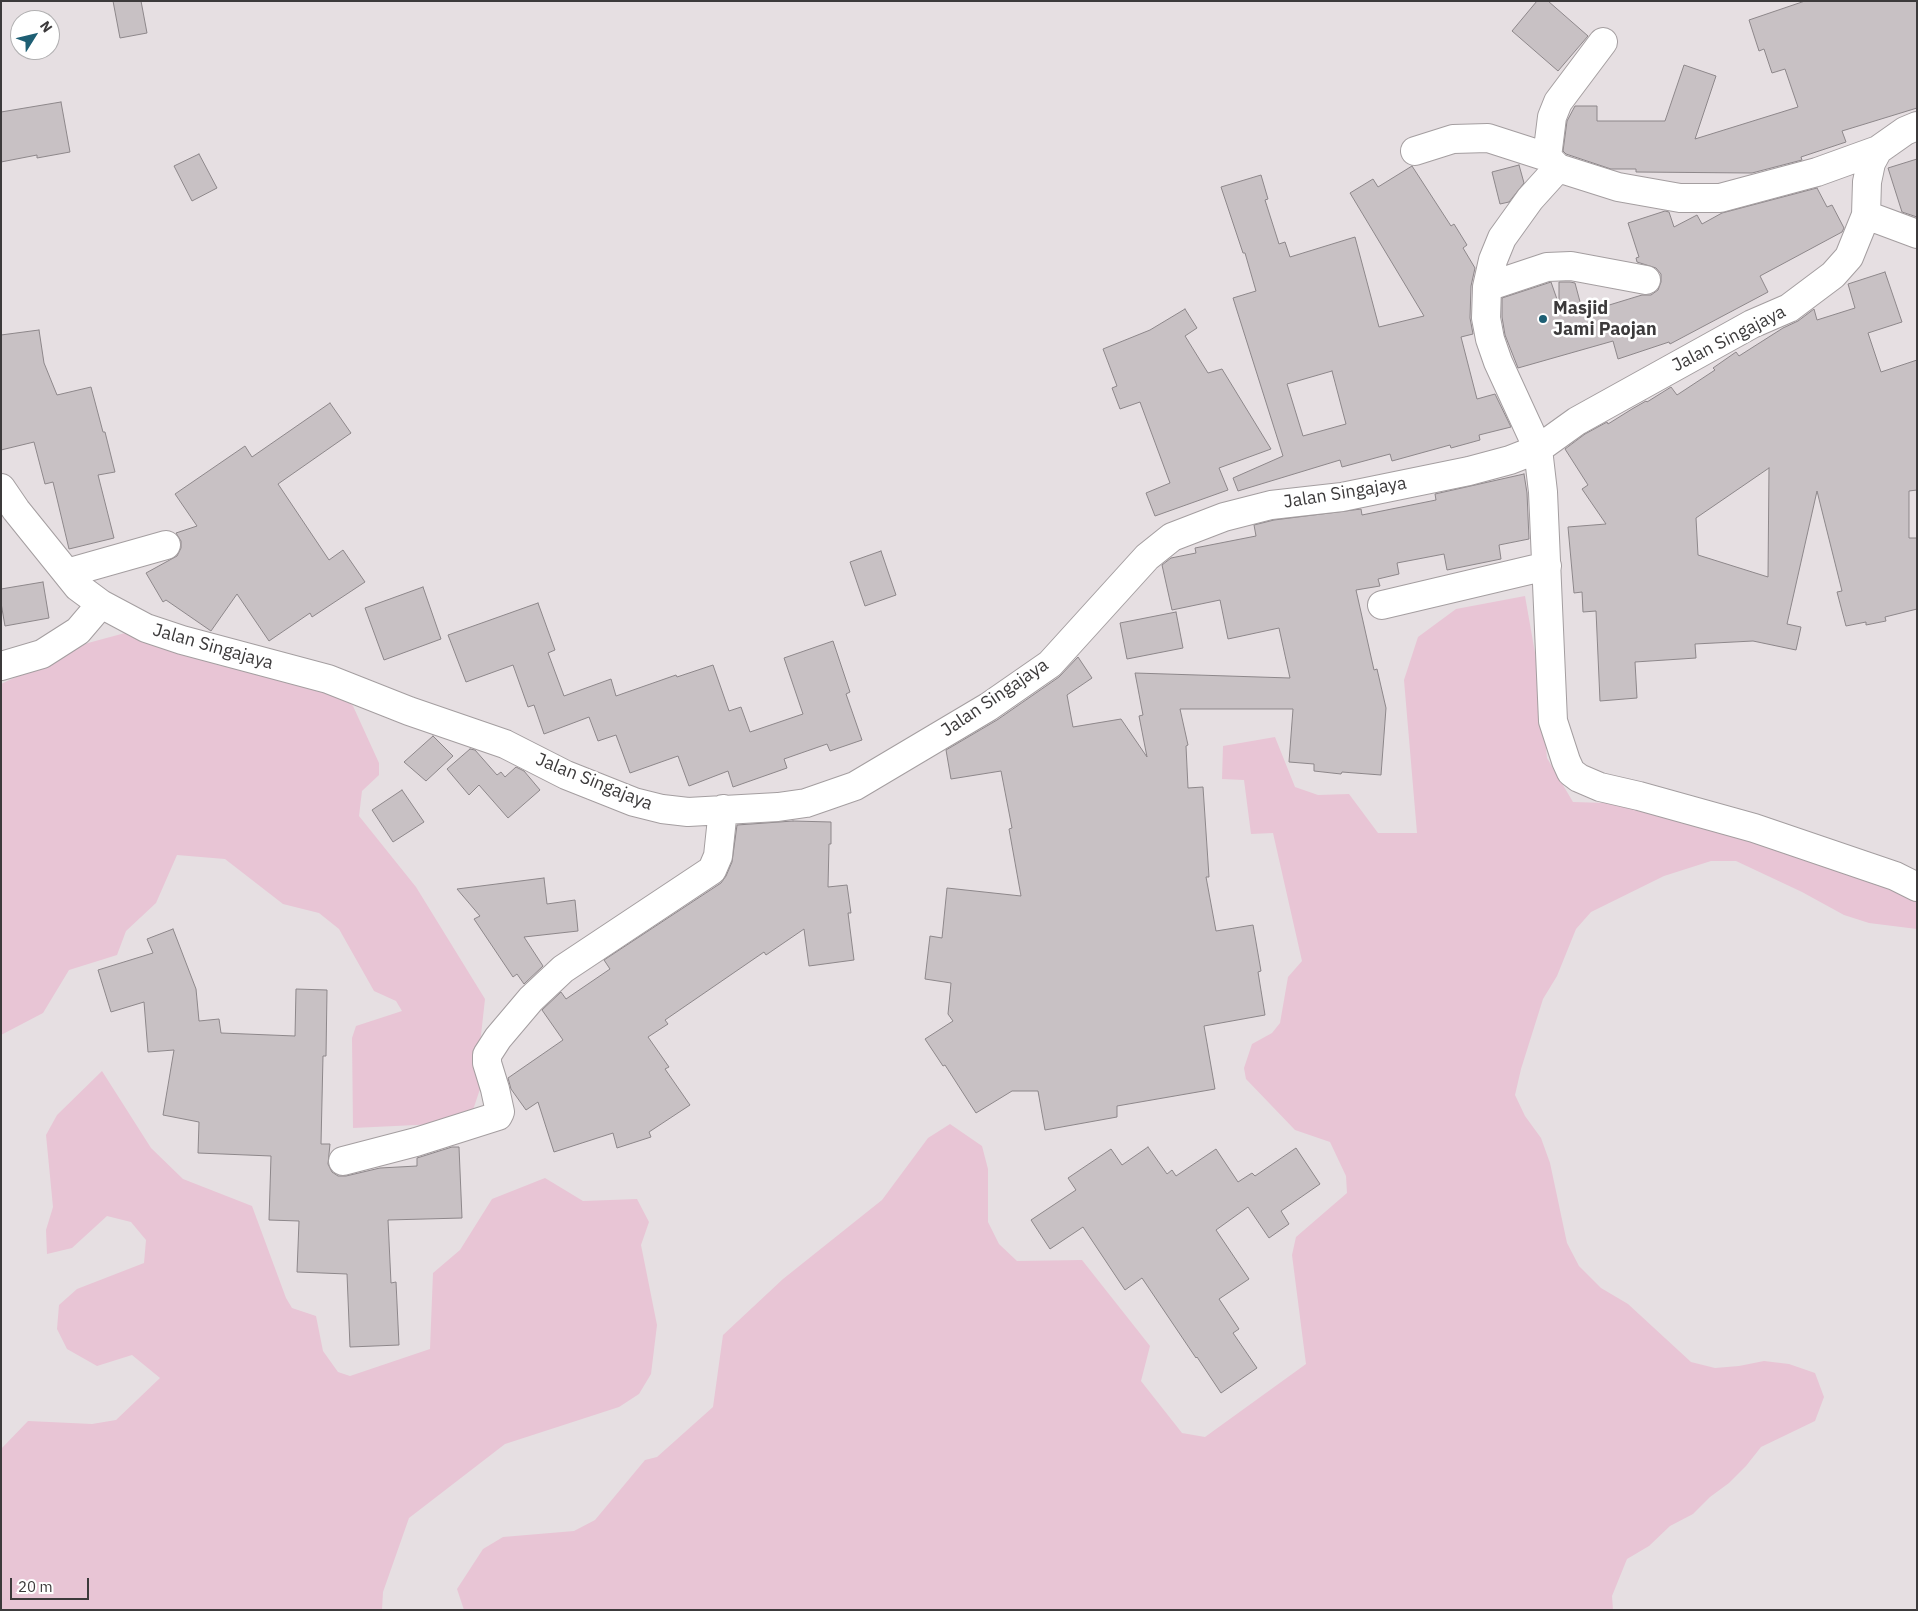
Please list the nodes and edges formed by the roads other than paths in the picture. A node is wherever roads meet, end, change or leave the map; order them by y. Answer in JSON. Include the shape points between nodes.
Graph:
{"nodes":[{"id":1,"x":1603,"y":42,"type":"dead end"},
{"id":2,"x":1917,"y":126,"type":"edge"},
{"id":3,"x":1878,"y":150,"type":"junction"},
{"id":4,"x":1415,"y":151,"type":"dead end"},
{"id":5,"x":1552,"y":163,"type":"junction"},
{"id":6,"x":1866,"y":215,"type":"junction"},
{"id":7,"x":1917,"y":234,"type":"edge"},
{"id":8,"x":1646,"y":280,"type":"dead end"},
{"id":9,"x":1487,"y":287,"type":"junction"},
{"id":10,"x":1538,"y":449,"type":"junction"},
{"id":11,"x":1,"y":488,"type":"edge"},
{"id":12,"x":166,"y":546,"type":"dead end"},
{"id":13,"x":1547,"y":566,"type":"junction"},
{"id":14,"x":67,"y":573,"type":"junction"},
{"id":15,"x":101,"y":604,"type":"junction"},
{"id":16,"x":1382,"y":605,"type":"dead end"},
{"id":17,"x":1,"y":666,"type":"edge"},
{"id":18,"x":723,"y":809,"type":"junction"},
{"id":19,"x":1917,"y":886,"type":"edge"},
{"id":20,"x":344,"y":1161,"type":"dead end"}],
"edges":[{"from":1,"to":5,"type":"street","via":[[1558,102],[1552,117]]},
{"from":2,"to":3,"type":"street"},
{"from":3,"to":5,"type":"street","via":[[1817,172],[1720,198],[1680,198],[1618,187]]},
{"from":3,"to":6,"type":"street","name":"Jalan Singajaya","via":[[1869,173]]},
{"from":4,"to":5,"type":"street","via":[[1453,139],[1488,138]]},
{"from":5,"to":9,"type":"street","via":[[1502,238]]},
{"from":6,"to":7,"type":"street"},
{"from":6,"to":10,"type":"street","name":"Jalan Singajaya","via":[[1849,257],[1833,275],[1790,308],[1752,324],[1577,421]]},
{"from":8,"to":9,"type":"street","via":[[1571,266],[1547,266]]},
{"from":9,"to":10,"type":"street","via":[[1486,318],[1490,339]]},
{"from":10,"to":13,"type":"street"},
{"from":10,"to":18,"type":"street","name":"Jalan Singajaya","via":[[1469,471],[1342,497],[1271,505],[1224,517],[1172,537],[1147,557],[1050,664],[988,707],[855,786],[806,803]]},
{"from":11,"to":14,"type":"street","name":"Jalan Singajaya"},
{"from":12,"to":14,"type":"street"},
{"from":13,"to":16,"type":"street"},
{"from":13,"to":19,"type":"street","via":[[1553,721],[1571,772],[1600,787],[1754,828]]},
{"from":14,"to":15,"type":"street","name":"Jalan Singajaya"},
{"from":15,"to":17,"type":"street","via":[[78,631],[42,654]]},
{"from":15,"to":18,"type":"street","name":"Jalan Singajaya","via":[[146,628],[328,680],[473,732],[634,802],[688,812]]},
{"from":18,"to":20,"type":"street","via":[[718,856],[712,870],[563,969],[531,999],[498,1038],[487,1055],[486,1063],[495,1089],[498,1116]]}]}
